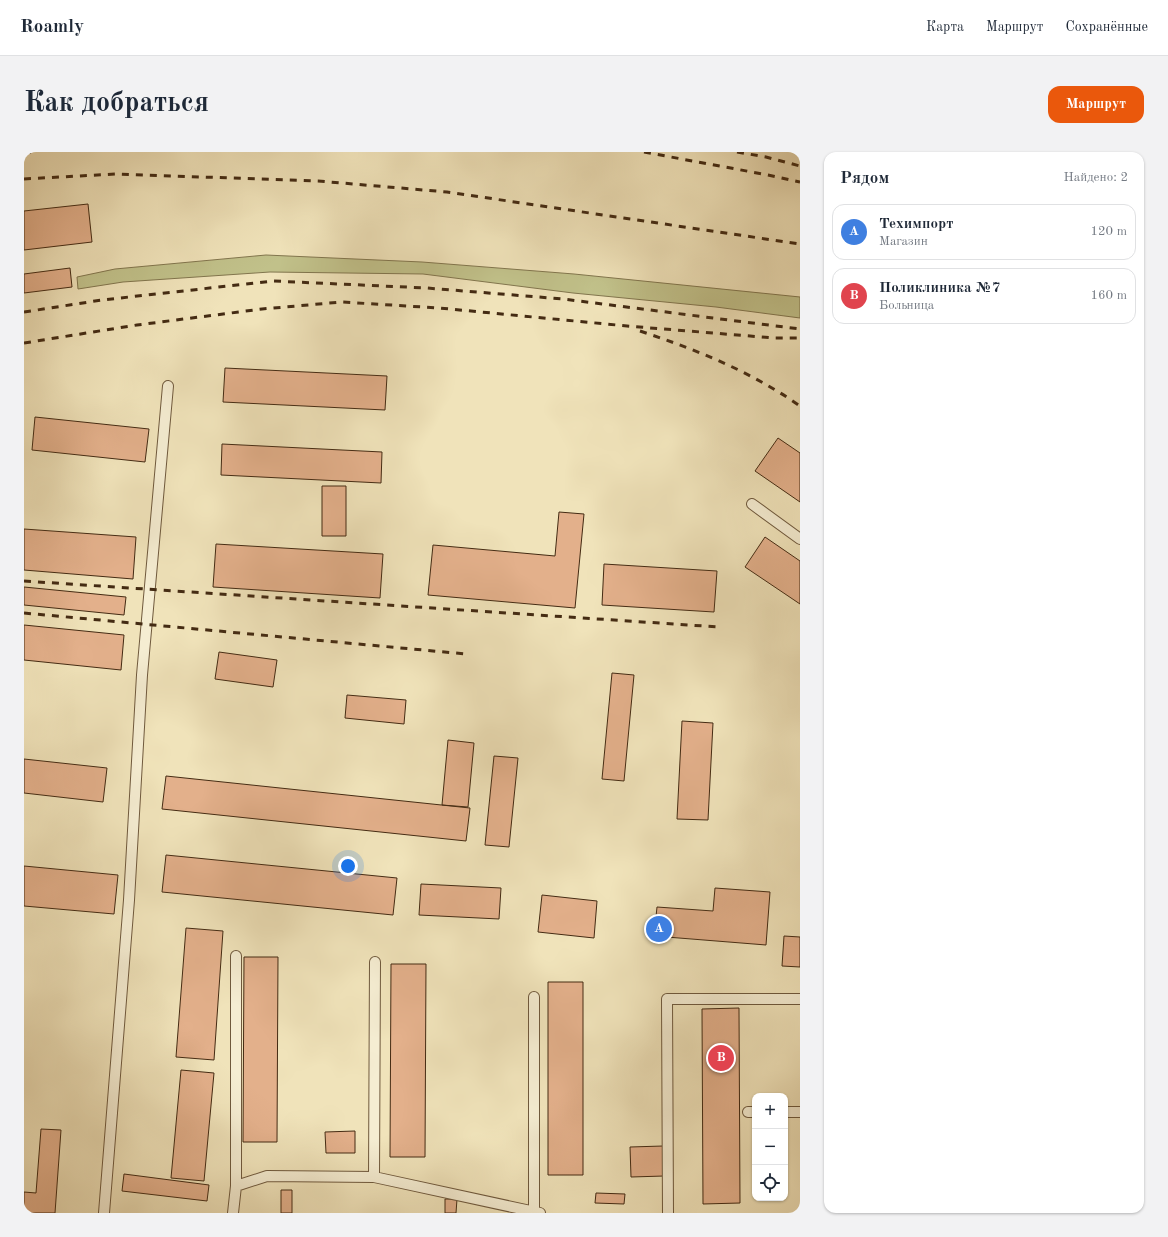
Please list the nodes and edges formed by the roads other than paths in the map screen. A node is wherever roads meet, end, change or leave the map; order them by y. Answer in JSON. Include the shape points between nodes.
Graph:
{"nodes":[{"id":1,"x":168,"y":386,"type":"dead end"},
{"id":2,"x":752,"y":504,"type":"dead end"},
{"id":3,"x":800,"y":539,"type":"edge"},
{"id":4,"x":236,"y":956,"type":"dead end"},
{"id":5,"x":375,"y":962,"type":"dead end"},
{"id":6,"x":534,"y":997,"type":"dead end"},
{"id":7,"x":800,"y":999,"type":"edge"},
{"id":8,"x":788,"y":1112,"type":"edge"},
{"id":9,"x":800,"y":1112,"type":"edge"},
{"id":10,"x":374,"y":1177,"type":"junction"},
{"id":11,"x":236,"y":1186,"type":"junction"},
{"id":12,"x":104,"y":1213,"type":"edge"},
{"id":13,"x":233,"y":1213,"type":"edge"},
{"id":14,"x":536,"y":1213,"type":"edge"},
{"id":15,"x":668,"y":1213,"type":"edge"}],
"edges":[{"from":1,"to":12,"type":"lane","via":[[142,675],[129,900]]},
{"from":2,"to":3,"type":"lane"},
{"from":4,"to":11,"type":"lane"},
{"from":5,"to":10,"type":"lane"},
{"from":6,"to":14,"type":"lane"},
{"from":7,"to":15,"type":"lane","via":[[667,1000]]},
{"from":8,"to":9,"type":"lane"},
{"from":10,"to":11,"type":"lane","via":[[267,1176]]},
{"from":10,"to":14,"type":"lane"},
{"from":11,"to":13,"type":"lane"}]}
